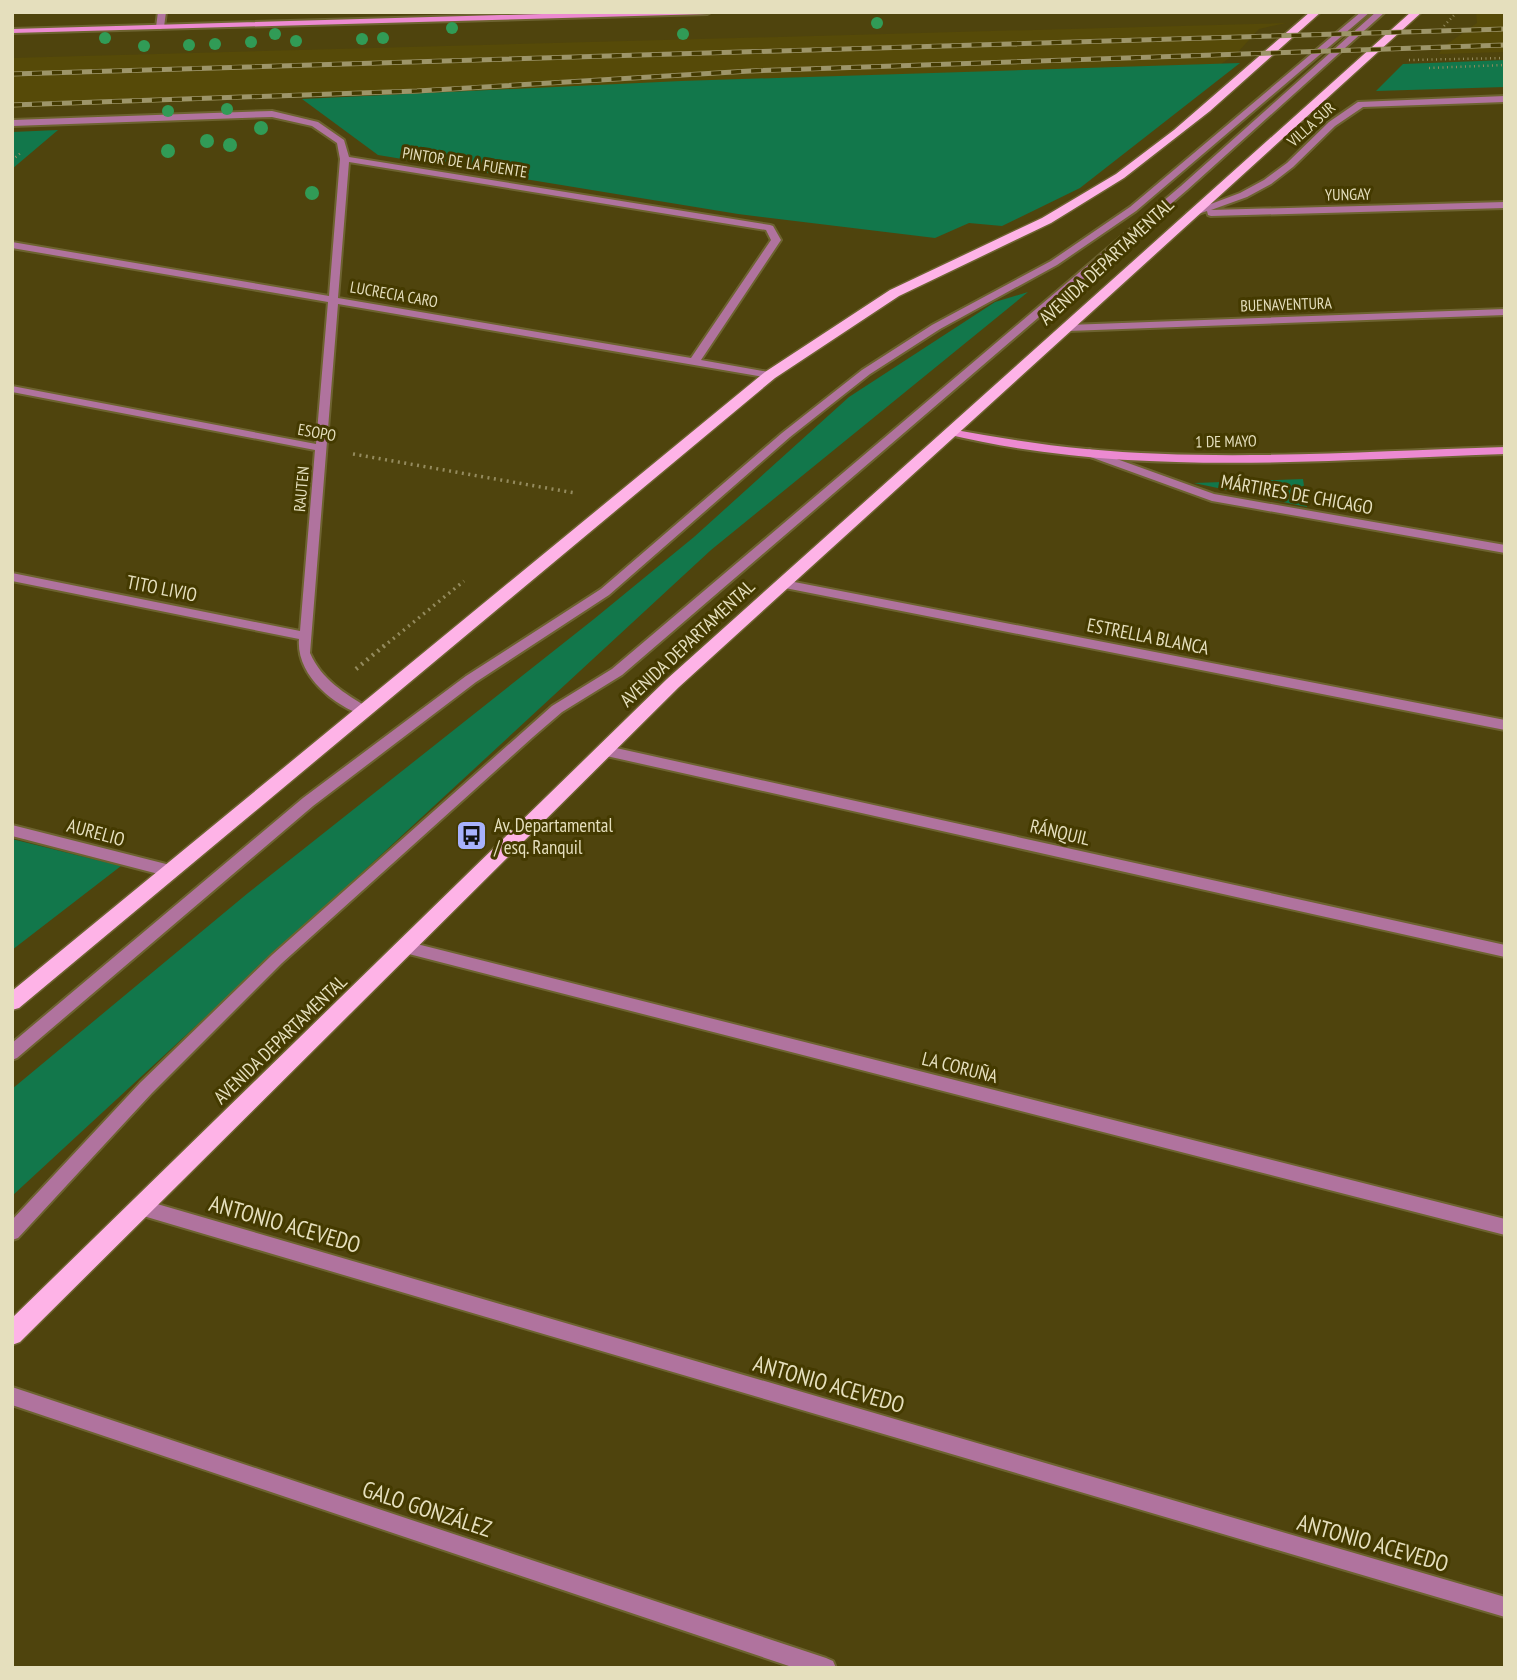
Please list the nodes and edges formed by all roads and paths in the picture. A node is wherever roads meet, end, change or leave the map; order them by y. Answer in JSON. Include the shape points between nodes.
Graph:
{"nodes":[{"id":1,"x":162,"y":12,"type":"edge"},
{"id":2,"x":707,"y":12,"type":"edge"},
{"id":3,"x":1316,"y":12,"type":"edge"},
{"id":4,"x":1366,"y":12,"type":"edge"},
{"id":5,"x":1381,"y":12,"type":"edge"},
{"id":6,"x":1417,"y":12,"type":"edge"},
{"id":7,"x":584,"y":14,"type":"edge"},
{"id":8,"x":160,"y":27,"type":"junction"},
{"id":9,"x":12,"y":31,"type":"edge"},
{"id":10,"x":1505,"y":58,"type":"edge"},
{"id":11,"x":1408,"y":60,"type":"dead end"},
{"id":12,"x":1505,"y":65,"type":"edge"},
{"id":13,"x":1429,"y":68,"type":"dead end"},
{"id":14,"x":1505,"y":99,"type":"edge"},
{"id":15,"x":12,"y":123,"type":"edge"},
{"id":16,"x":345,"y":159,"type":"junction"},
{"id":17,"x":1505,"y":205,"type":"edge"},
{"id":18,"x":1192,"y":213,"type":"junction"},
{"id":19,"x":12,"y":245,"type":"edge"},
{"id":20,"x":332,"y":299,"type":"junction"},
{"id":21,"x":1505,"y":312,"type":"edge"},
{"id":22,"x":1068,"y":328,"type":"junction"},
{"id":23,"x":694,"y":362,"type":"junction"},
{"id":24,"x":770,"y":375,"type":"junction"},
{"id":25,"x":12,"y":390,"type":"edge"},
{"id":26,"x":950,"y":432,"type":"junction"},
{"id":27,"x":321,"y":448,"type":"junction"},
{"id":28,"x":1505,"y":450,"type":"edge"},
{"id":29,"x":1089,"y":453,"type":"junction"},
{"id":30,"x":618,"y":500,"type":"junction"},
{"id":31,"x":1505,"y":549,"type":"edge"},
{"id":32,"x":12,"y":577,"type":"edge"},
{"id":33,"x":464,"y":581,"type":"dead end"},
{"id":34,"x":784,"y":584,"type":"junction"},
{"id":35,"x":304,"y":636,"type":"junction"},
{"id":36,"x":328,"y":691,"type":"junction"},
{"id":37,"x":364,"y":711,"type":"junction"},
{"id":38,"x":1505,"y":725,"type":"edge"},
{"id":39,"x":607,"y":751,"type":"junction"},
{"id":40,"x":12,"y":830,"type":"edge"},
{"id":41,"x":170,"y":871,"type":"junction"},
{"id":42,"x":405,"y":947,"type":"junction"},
{"id":43,"x":1505,"y":951,"type":"edge"},
{"id":44,"x":12,"y":1002,"type":"edge"},
{"id":45,"x":12,"y":1053,"type":"edge"},
{"id":46,"x":140,"y":1207,"type":"junction"},
{"id":47,"x":1505,"y":1227,"type":"edge"},
{"id":48,"x":12,"y":1232,"type":"edge"},
{"id":49,"x":12,"y":1334,"type":"edge"},
{"id":50,"x":12,"y":1396,"type":"edge"},
{"id":51,"x":1505,"y":1607,"type":"edge"},
{"id":52,"x":826,"y":1668,"type":"edge"}],
"edges":[{"from":1,"to":8,"type":"street"},
{"from":2,"to":7,"type":"main road"},
{"from":3,"to":24,"type":"main road","via":[[1126,173],[1055,216],[910,285]]},
{"from":4,"to":45,"type":"street","via":[[1133,209],[1054,263],[936,327],[866,372],[605,592],[471,679],[308,803]]},
{"from":5,"to":48,"type":"street","via":[[1184,188],[617,672],[557,709],[518,743],[277,959],[146,1088]]},
{"from":6,"to":18,"type":"main road","name":"AVENIDA DEPARTAMENTAL"},
{"from":7,"to":8,"type":"main road"},
{"from":8,"to":9,"type":"main road"},
{"from":10,"to":11,"type":"path"},
{"from":12,"to":13,"type":"path"},
{"from":14,"to":18,"type":"street","name":"VILLA SUR","via":[[1360,104],[1269,181]]},
{"from":15,"to":16,"type":"street","via":[[289,116],[334,135]]},
{"from":16,"to":20,"type":"street","name":"RAUTEN"},
{"from":16,"to":23,"type":"street","name":"PINTOR DE LA FUENTE","via":[[770,228],[776,240]]},
{"from":17,"to":18,"type":"street","name":"YUNGAY"},
{"from":18,"to":22,"type":"main road","name":"AVENIDA DEPARTAMENTAL"},
{"from":19,"to":20,"type":"street","name":"LUCRECIA CARO"},
{"from":20,"to":23,"type":"street","name":"LUCRECIA CARO"},
{"from":20,"to":27,"type":"street","name":"RAUTEN"},
{"from":21,"to":22,"type":"street","name":"BUENAVENTURA"},
{"from":22,"to":26,"type":"main road","name":"AVENIDA DEPARTAMENTAL"},
{"from":23,"to":24,"type":"street","name":"LUCRECIA CARO"},
{"from":24,"to":30,"type":"main road"},
{"from":25,"to":27,"type":"street","name":"ESOPO"},
{"from":26,"to":29,"type":"main road","name":"1 DE MAYO","via":[[999,443]]},
{"from":26,"to":34,"type":"main road","name":"AVENIDA DEPARTAMENTAL"},
{"from":27,"to":30,"type":"path","name":"ESOPO"},
{"from":27,"to":35,"type":"street","name":"RAUTEN"},
{"from":28,"to":29,"type":"main road","name":"1 DE MAYO","via":[[1176,457]]},
{"from":29,"to":31,"type":"street","name":"MÁRTIRES DE CHICAGO","via":[[1212,497]]},
{"from":30,"to":37,"type":"main road"},
{"from":32,"to":35,"type":"street","name":"TITO LIVIO"},
{"from":33,"to":36,"type":"path"},
{"from":34,"to":38,"type":"street","name":"ESTRELLA BLANCA"},
{"from":34,"to":39,"type":"main road","name":"AVENIDA DEPARTAMENTAL","via":[[673,683]]},
{"from":35,"to":36,"type":"street","name":"RAUTEN","via":[[310,669]]},
{"from":36,"to":37,"type":"street","name":"RAUTEN"},
{"from":37,"to":41,"type":"main road"},
{"from":39,"to":42,"type":"main road","name":"AVENIDA DEPARTAMENTAL"},
{"from":39,"to":43,"type":"street","name":"RÁNQUIL"},
{"from":40,"to":41,"type":"street","name":"AURELIO"},
{"from":41,"to":44,"type":"main road"},
{"from":42,"to":46,"type":"main road","name":"AVENIDA DEPARTAMENTAL"},
{"from":42,"to":47,"type":"street","name":"LA CORUÑA"},
{"from":46,"to":49,"type":"main road","name":"AVENIDA DEPARTAMENTAL"},
{"from":46,"to":51,"type":"street","name":"ANTONIO ACEVEDO"},
{"from":50,"to":52,"type":"street","name":"GALO GONZÁLEZ"}]}
